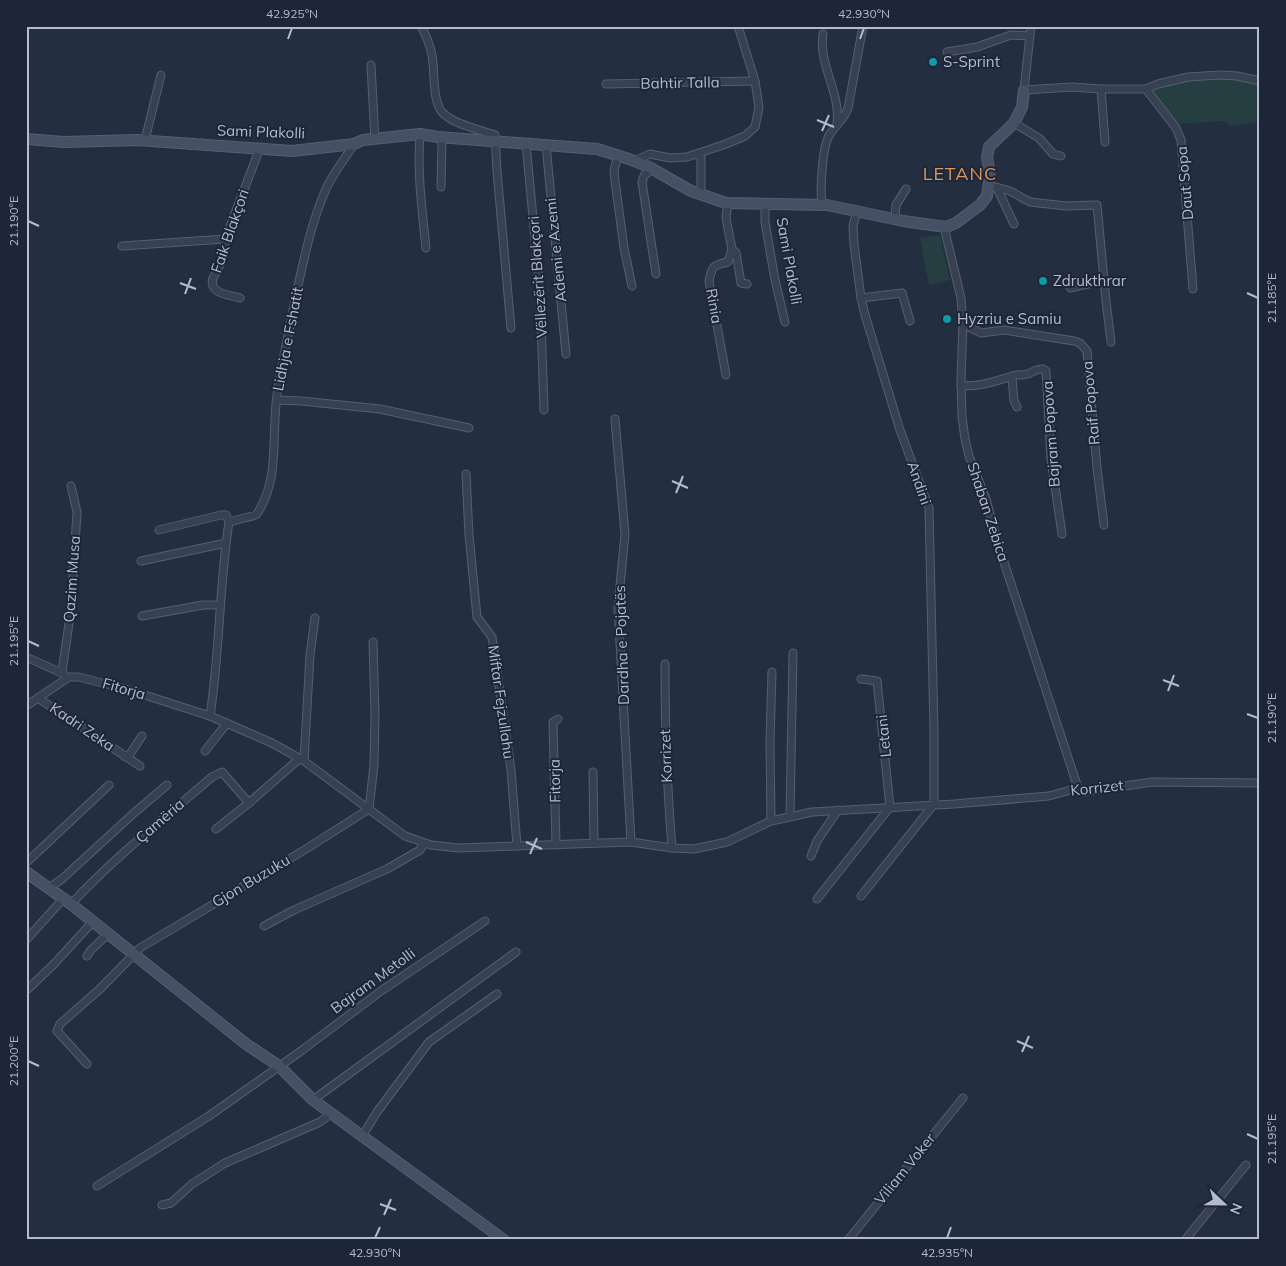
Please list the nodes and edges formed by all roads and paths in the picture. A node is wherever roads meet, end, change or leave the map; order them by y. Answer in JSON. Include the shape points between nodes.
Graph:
{"nodes":[{"id":1,"x":421,"y":26,"type":"edge"},
{"id":2,"x":738,"y":26,"type":"edge"},
{"id":3,"x":863,"y":26,"type":"edge"},
{"id":4,"x":1031,"y":26,"type":"edge"},
{"id":5,"x":823,"y":34,"type":"dead end"},
{"id":6,"x":1030,"y":36,"type":"junction"},
{"id":7,"x":946,"y":52,"type":"dead end"},
{"id":8,"x":371,"y":65,"type":"dead end"},
{"id":9,"x":161,"y":75,"type":"dead end"},
{"id":10,"x":755,"y":81,"type":"junction"},
{"id":11,"x":1260,"y":81,"type":"edge"},
{"id":12,"x":606,"y":84,"type":"dead end"},
{"id":13,"x":1025,"y":85,"type":"junction"},
{"id":14,"x":1146,"y":88,"type":"junction"},
{"id":15,"x":1102,"y":89,"type":"junction"},
{"id":16,"x":1014,"y":122,"type":"junction"},
{"id":17,"x":837,"y":124,"type":"junction"},
{"id":18,"x":420,"y":134,"type":"junction"},
{"id":19,"x":442,"y":138,"type":"junction"},
{"id":20,"x":26,"y":139,"type":"edge"},
{"id":21,"x":375,"y":139,"type":"junction"},
{"id":22,"x":145,"y":140,"type":"junction"},
{"id":23,"x":496,"y":142,"type":"junction"},
{"id":24,"x":1105,"y":142,"type":"dead end"},
{"id":25,"x":354,"y":144,"type":"junction"},
{"id":26,"x":526,"y":144,"type":"junction"},
{"id":27,"x":546,"y":145,"type":"junction"},
{"id":28,"x":260,"y":148,"type":"junction"},
{"id":29,"x":696,"y":154,"type":"junction"},
{"id":30,"x":618,"y":156,"type":"junction"},
{"id":31,"x":1062,"y":156,"type":"dead end"},
{"id":32,"x":634,"y":161,"type":"junction"},
{"id":33,"x":652,"y":168,"type":"junction"},
{"id":34,"x":441,"y":187,"type":"dead end"},
{"id":35,"x":993,"y":187,"type":"junction"},
{"id":36,"x":906,"y":189,"type":"dead end"},
{"id":37,"x":701,"y":195,"type":"junction"},
{"id":38,"x":728,"y":203,"type":"junction"},
{"id":39,"x":765,"y":205,"type":"junction"},
{"id":40,"x":822,"y":205,"type":"junction"},
{"id":41,"x":856,"y":210,"type":"junction"},
{"id":42,"x":894,"y":218,"type":"junction"},
{"id":43,"x":1014,"y":224,"type":"dead end"},
{"id":44,"x":944,"y":227,"type":"junction"},
{"id":45,"x":225,"y":239,"type":"junction"},
{"id":46,"x":122,"y":246,"type":"dead end"},
{"id":47,"x":426,"y":248,"type":"dead end"},
{"id":48,"x":732,"y":249,"type":"junction"},
{"id":49,"x":656,"y":274,"type":"dead end"},
{"id":50,"x":1105,"y":280,"type":"junction"},
{"id":51,"x":747,"y":284,"type":"dead end"},
{"id":52,"x":632,"y":286,"type":"dead end"},
{"id":53,"x":1070,"y":288,"type":"dead end"},
{"id":54,"x":1193,"y":288,"type":"dead end"},
{"id":55,"x":240,"y":298,"type":"dead end"},
{"id":56,"x":861,"y":298,"type":"junction"},
{"id":57,"x":910,"y":321,"type":"dead end"},
{"id":58,"x":785,"y":322,"type":"dead end"},
{"id":59,"x":963,"y":324,"type":"junction"},
{"id":60,"x":511,"y":328,"type":"dead end"},
{"id":61,"x":1111,"y":342,"type":"dead end"},
{"id":62,"x":566,"y":354,"type":"dead end"},
{"id":63,"x":726,"y":375,"type":"dead end"},
{"id":64,"x":1012,"y":377,"type":"junction"},
{"id":65,"x":961,"y":385,"type":"junction"},
{"id":66,"x":277,"y":400,"type":"junction"},
{"id":67,"x":1017,"y":408,"type":"dead end"},
{"id":68,"x":544,"y":410,"type":"dead end"},
{"id":69,"x":615,"y":419,"type":"dead end"},
{"id":70,"x":469,"y":428,"type":"dead end"},
{"id":71,"x":466,"y":474,"type":"dead end"},
{"id":72,"x":71,"y":486,"type":"dead end"},
{"id":73,"x":229,"y":522,"type":"junction"},
{"id":74,"x":1104,"y":525,"type":"dead end"},
{"id":75,"x":159,"y":530,"type":"dead end"},
{"id":76,"x":1062,"y":534,"type":"dead end"},
{"id":77,"x":226,"y":543,"type":"junction"},
{"id":78,"x":141,"y":561,"type":"dead end"},
{"id":79,"x":220,"y":605,"type":"junction"},
{"id":80,"x":142,"y":616,"type":"dead end"},
{"id":81,"x":315,"y":618,"type":"dead end"},
{"id":82,"x":373,"y":642,"type":"dead end"},
{"id":83,"x":793,"y":653,"type":"dead end"},
{"id":84,"x":26,"y":657,"type":"edge"},
{"id":85,"x":666,"y":664,"type":"dead end"},
{"id":86,"x":62,"y":672,"type":"junction"},
{"id":87,"x":772,"y":672,"type":"dead end"},
{"id":88,"x":69,"y":677,"type":"junction"},
{"id":89,"x":861,"y":679,"type":"dead end"},
{"id":90,"x":38,"y":698,"type":"junction"},
{"id":91,"x":26,"y":706,"type":"edge"},
{"id":92,"x":210,"y":716,"type":"junction"},
{"id":93,"x":558,"y":720,"type":"dead end"},
{"id":94,"x":227,"y":723,"type":"junction"},
{"id":95,"x":142,"y":736,"type":"dead end"},
{"id":96,"x":205,"y":751,"type":"dead end"},
{"id":97,"x":125,"y":757,"type":"junction"},
{"id":98,"x":302,"y":760,"type":"junction"},
{"id":99,"x":140,"y":766,"type":"dead end"},
{"id":100,"x":593,"y":772,"type":"dead end"},
{"id":101,"x":1260,"y":783,"type":"edge"},
{"id":102,"x":109,"y":785,"type":"dead end"},
{"id":103,"x":167,"y":785,"type":"dead end"},
{"id":104,"x":1078,"y":788,"type":"junction"},
{"id":105,"x":249,"y":803,"type":"junction"},
{"id":106,"x":934,"y":804,"type":"junction"},
{"id":107,"x":890,"y":807,"type":"junction"},
{"id":108,"x":369,"y":809,"type":"junction"},
{"id":109,"x":838,"y":810,"type":"junction"},
{"id":110,"x":790,"y":816,"type":"junction"},
{"id":111,"x":771,"y":822,"type":"junction"},
{"id":112,"x":216,"y":829,"type":"dead end"},
{"id":113,"x":631,"y":842,"type":"junction"},
{"id":114,"x":594,"y":843,"type":"junction"},
{"id":115,"x":424,"y":844,"type":"junction"},
{"id":116,"x":556,"y":845,"type":"junction"},
{"id":117,"x":516,"y":846,"type":"junction"},
{"id":118,"x":672,"y":848,"type":"junction"},
{"id":119,"x":811,"y":856,"type":"dead end"},
{"id":120,"x":26,"y":863,"type":"edge"},
{"id":121,"x":26,"y":872,"type":"edge"},
{"id":122,"x":49,"y":888,"type":"junction"},
{"id":123,"x":861,"y":896,"type":"dead end"},
{"id":124,"x":818,"y":899,"type":"dead end"},
{"id":125,"x":67,"y":901,"type":"junction"},
{"id":126,"x":92,"y":920,"type":"junction"},
{"id":127,"x":485,"y":921,"type":"dead end"},
{"id":128,"x":264,"y":926,"type":"dead end"},
{"id":129,"x":108,"y":934,"type":"junction"},
{"id":130,"x":26,"y":940,"type":"edge"},
{"id":131,"x":516,"y":952,"type":"dead end"},
{"id":132,"x":134,"y":954,"type":"junction"},
{"id":133,"x":87,"y":956,"type":"dead end"},
{"id":134,"x":28,"y":989,"type":"dead end"},
{"id":135,"x":497,"y":994,"type":"dead end"},
{"id":136,"x":87,"y":1064,"type":"dead end"},
{"id":137,"x":279,"y":1066,"type":"junction"},
{"id":138,"x":963,"y":1098,"type":"dead end"},
{"id":139,"x":313,"y":1100,"type":"junction"},
{"id":140,"x":332,"y":1113,"type":"junction"},
{"id":141,"x":363,"y":1135,"type":"junction"},
{"id":142,"x":1246,"y":1165,"type":"dead end"},
{"id":143,"x":98,"y":1186,"type":"dead end"},
{"id":144,"x":162,"y":1205,"type":"dead end"},
{"id":145,"x":504,"y":1240,"type":"edge"},
{"id":146,"x":848,"y":1240,"type":"edge"},
{"id":147,"x":1186,"y":1240,"type":"edge"}],
"edges":[{"from":1,"to":23,"type":"street","via":[[432,54],[436,100],[442,112],[465,125],[496,135]]},
{"from":2,"to":10,"type":"street"},
{"from":3,"to":17,"type":"street","via":[[848,108]]},
{"from":4,"to":6,"type":"street"},
{"from":5,"to":17,"type":"street","via":[[822,51],[837,105]]},
{"from":6,"to":7,"type":"street","via":[[1011,35]]},
{"from":6,"to":13,"type":"street"},
{"from":8,"to":21,"type":"street"},
{"from":9,"to":22,"type":"street"},
{"from":10,"to":12,"type":"street","name":"Bahtir Talla"},
{"from":10,"to":29,"type":"street","via":[[759,107],[755,127],[745,136]]},
{"from":11,"to":14,"type":"street","via":[[1237,76],[1201,76]]},
{"from":13,"to":15,"type":"street"},
{"from":13,"to":16,"type":"street","via":[[1022,107]]},
{"from":14,"to":15,"type":"street"},
{"from":14,"to":54,"type":"street","name":"Daut Sopa","via":[[1176,128],[1181,140]]},
{"from":15,"to":24,"type":"street"},
{"from":16,"to":31,"type":"street","via":[[1039,138],[1053,154]]},
{"from":16,"to":35,"type":"street","via":[[989,148],[987,157]]},
{"from":17,"to":40,"type":"street","via":[[827,140],[820,194]]},
{"from":18,"to":19,"type":"street","name":"Sami Plakolli"},
{"from":18,"to":21,"type":"street","name":"Sami Plakolli"},
{"from":18,"to":47,"type":"street","via":[[418,152]]},
{"from":19,"to":23,"type":"street","name":"Sami Plakolli"},
{"from":19,"to":34,"type":"street"},
{"from":20,"to":22,"type":"street","name":"Sami Plakolli","via":[[64,142]]},
{"from":21,"to":25,"type":"street","name":"Sami Plakolli"},
{"from":22,"to":28,"type":"street","name":"Sami Plakolli"},
{"from":23,"to":26,"type":"street","name":"Sami Plakolli"},
{"from":23,"to":60,"type":"street"},
{"from":25,"to":28,"type":"street","name":"Sami Plakolli","via":[[292,151]]},
{"from":25,"to":66,"type":"street","name":"Lidhja e Fshatit","via":[[327,187],[316,215],[304,255]]},
{"from":26,"to":27,"type":"street","name":"Sami Plakolli"},
{"from":26,"to":68,"type":"street","name":"Vëllezërit Blakçori","via":[[540,292]]},
{"from":27,"to":30,"type":"street","name":"Sami Plakolli","via":[[597,149]]},
{"from":27,"to":62,"type":"street","name":"Ademi e Azemi"},
{"from":28,"to":45,"type":"street","name":"Faik Blakçori"},
{"from":29,"to":32,"type":"street","via":[[678,158],[650,154]]},
{"from":29,"to":37,"type":"street","via":[[701,158]]},
{"from":30,"to":32,"type":"street","name":"Sami Plakolli"},
{"from":30,"to":52,"type":"street","via":[[614,181]]},
{"from":32,"to":33,"type":"street","name":"Sami Plakolli"},
{"from":33,"to":37,"type":"street","name":"Sami Plakolli"},
{"from":33,"to":49,"type":"street","via":[[642,182]]},
{"from":35,"to":43,"type":"street"},
{"from":35,"to":44,"type":"street","via":[[980,206],[956,223]]},
{"from":35,"to":50,"type":"street","via":[[1010,191],[1030,202],[1097,205]]},
{"from":36,"to":42,"type":"street","via":[[896,205]]},
{"from":37,"to":38,"type":"street","name":"Sami Plakolli"},
{"from":38,"to":39,"type":"street","name":"Sami Plakolli"},
{"from":38,"to":48,"type":"street","name":"Rinia","via":[[726,217]]},
{"from":39,"to":40,"type":"street","name":"Sami Plakolli"},
{"from":39,"to":58,"type":"street","name":"Sami Plakolli","via":[[765,222]]},
{"from":40,"to":41,"type":"street","name":"Sami Plakolli"},
{"from":41,"to":42,"type":"street","name":"Sami Plakolli"},
{"from":41,"to":56,"type":"street","name":"Andini","via":[[854,244]]},
{"from":42,"to":44,"type":"street","name":"Sami Plakolli"},
{"from":44,"to":59,"type":"street","name":"Shaban Zebica","via":[[961,298]]},
{"from":45,"to":46,"type":"street"},
{"from":45,"to":55,"type":"street","name":"Faik Blakçori","via":[[213,286],[219,293]]},
{"from":48,"to":51,"type":"street","name":"Rinia","via":[[736,253],[741,283]]},
{"from":48,"to":63,"type":"street","name":"Rinia","via":[[728,262],[716,265],[712,270],[710,282]]},
{"from":50,"to":53,"type":"street"},
{"from":50,"to":61,"type":"street"},
{"from":56,"to":57,"type":"street","via":[[902,294]]},
{"from":56,"to":106,"type":"street","name":"Andini","via":[[885,386],[929,508]]},
{"from":59,"to":65,"type":"street","name":"Shaban Zebica"},
{"from":59,"to":74,"type":"street","name":"Raif Popova","via":[[981,332],[1004,330],[1074,341],[1084,346],[1090,374]]},
{"from":64,"to":65,"type":"street","name":"Bajram Popova"},
{"from":64,"to":67,"type":"street"},
{"from":64,"to":76,"type":"street","name":"Bajram Popova","via":[[1039,369],[1046,371],[1052,459]]},
{"from":65,"to":104,"type":"street","name":"Shaban Zebica","via":[[962,417],[970,456]]},
{"from":66,"to":70,"type":"street","via":[[380,409]]},
{"from":66,"to":73,"type":"street","name":"Lidhja e Fshatit","via":[[274,460],[265,496],[256,515]]},
{"from":69,"to":113,"type":"street","name":"Dardha e Pojatës","via":[[624,534],[618,607]]},
{"from":71,"to":117,"type":"street","name":"Miftar Fejzullahu","via":[[478,617],[492,637],[511,770]]},
{"from":72,"to":86,"type":"street","name":"Qazim Musa","via":[[77,512],[71,608]]},
{"from":73,"to":75,"type":"street","name":"Lidhja e Fshatit","via":[[226,515],[220,515]]},
{"from":73,"to":77,"type":"street"},
{"from":77,"to":78,"type":"street"},
{"from":77,"to":79,"type":"street"},
{"from":79,"to":80,"type":"street"},
{"from":79,"to":92,"type":"street","via":[[216,678]]},
{"from":81,"to":98,"type":"street"},
{"from":82,"to":108,"type":"street","via":[[374,765]]},
{"from":83,"to":110,"type":"street"},
{"from":84,"to":86,"type":"street"},
{"from":85,"to":118,"type":"street","name":"Korrizet"},
{"from":86,"to":88,"type":"street"},
{"from":87,"to":111,"type":"street"},
{"from":88,"to":90,"type":"street"},
{"from":88,"to":92,"type":"street","name":"Fitorja","via":[[129,690]]},
{"from":89,"to":107,"type":"street","name":"Letani","via":[[878,682]]},
{"from":90,"to":91,"type":"street"},
{"from":90,"to":97,"type":"street","name":"Kadri Zeka"},
{"from":92,"to":94,"type":"street","name":"Fitorja"},
{"from":93,"to":116,"type":"street","name":"Fitorja","via":[[553,722]]},
{"from":94,"to":96,"type":"street"},
{"from":94,"to":98,"type":"street","name":"Fitorja"},
{"from":95,"to":97,"type":"street","name":"Kadri Zeka"},
{"from":97,"to":99,"type":"street","name":"Kadri Zeka"},
{"from":98,"to":105,"type":"street"},
{"from":98,"to":108,"type":"street","name":"Fitorja"},
{"from":100,"to":114,"type":"street"},
{"from":101,"to":104,"type":"street","name":"Korrizet","via":[[1152,782],[1084,792]]},
{"from":102,"to":120,"type":"street"},
{"from":103,"to":122,"type":"street"},
{"from":104,"to":106,"type":"street","name":"Korrizet","via":[[1049,796]]},
{"from":105,"to":112,"type":"street"},
{"from":105,"to":125,"type":"street","name":"Çamëria","via":[[222,772],[218,772]]},
{"from":106,"to":107,"type":"street","name":"Korrizet"},
{"from":106,"to":123,"type":"street"},
{"from":107,"to":109,"type":"street","name":"Korrizet"},
{"from":107,"to":124,"type":"street"},
{"from":108,"to":115,"type":"street","name":"Fitorja","via":[[405,836]]},
{"from":108,"to":132,"type":"street","name":"Gjon Buzuku"},
{"from":109,"to":110,"type":"street","name":"Korrizet"},
{"from":109,"to":119,"type":"street"},
{"from":110,"to":111,"type":"street","name":"Korrizet"},
{"from":111,"to":118,"type":"street","name":"Korrizet","via":[[727,842],[694,849]]},
{"from":113,"to":114,"type":"street","name":"Fitorja"},
{"from":113,"to":118,"type":"street","name":"Korrizet"},
{"from":114,"to":116,"type":"street","name":"Fitorja"},
{"from":115,"to":117,"type":"street","name":"Fitorja","via":[[458,848]]},
{"from":115,"to":128,"type":"street","via":[[420,850],[387,869]]},
{"from":116,"to":117,"type":"street","name":"Fitorja"},
{"from":121,"to":122,"type":"street"},
{"from":122,"to":125,"type":"street"},
{"from":125,"to":126,"type":"street"},
{"from":125,"to":130,"type":"street"},
{"from":126,"to":129,"type":"street"},
{"from":126,"to":134,"type":"street"},
{"from":127,"to":137,"type":"street","name":"Bajram Metolli"},
{"from":129,"to":132,"type":"street"},
{"from":129,"to":133,"type":"street"},
{"from":131,"to":139,"type":"street"},
{"from":132,"to":136,"type":"street","name":"Gjon Buzuku","via":[[60,1024],[57,1031]]},
{"from":132,"to":137,"type":"street","via":[[246,1044]]},
{"from":135,"to":141,"type":"street","via":[[429,1042]]},
{"from":137,"to":139,"type":"street"},
{"from":137,"to":143,"type":"street","name":"Bajram Metolli","via":[[209,1116]]},
{"from":138,"to":146,"type":"street","name":"Viliam Voker"},
{"from":139,"to":140,"type":"street"},
{"from":140,"to":141,"type":"street"},
{"from":140,"to":144,"type":"street","via":[[320,1122],[225,1163],[192,1184],[171,1203]]},
{"from":141,"to":145,"type":"street"},
{"from":142,"to":147,"type":"street"}]}
